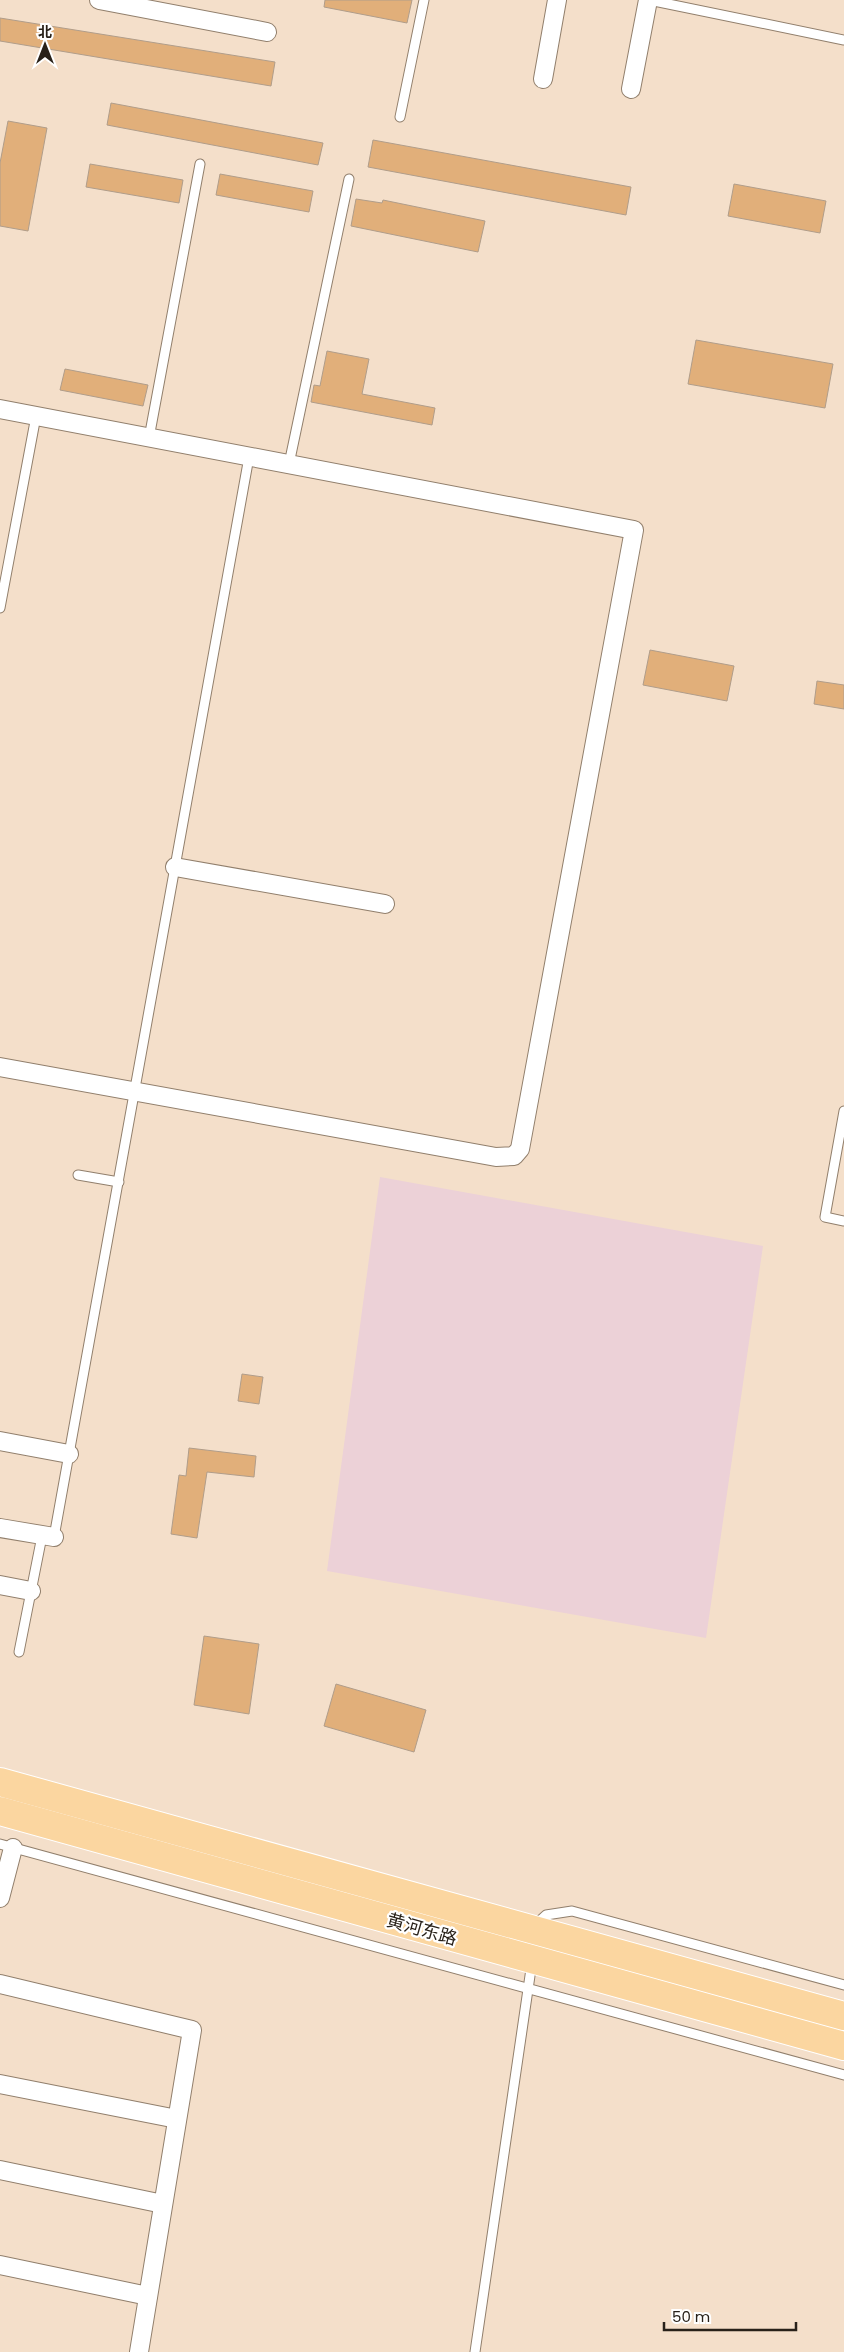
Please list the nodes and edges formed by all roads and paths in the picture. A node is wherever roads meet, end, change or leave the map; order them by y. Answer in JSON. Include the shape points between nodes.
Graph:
{"nodes":[{"id":1,"x":102,"y":0,"type":"edge"},
{"id":2,"x":424,"y":0,"type":"edge"},
{"id":3,"x":557,"y":0,"type":"edge"},
{"id":4,"x":648,"y":0,"type":"edge"},
{"id":5,"x":267,"y":32,"type":"dead end"},
{"id":6,"x":844,"y":40,"type":"edge"},
{"id":7,"x":543,"y":79,"type":"dead end"},
{"id":8,"x":631,"y":89,"type":"dead end"},
{"id":9,"x":400,"y":117,"type":"dead end"},
{"id":10,"x":200,"y":164,"type":"dead end"},
{"id":11,"x":349,"y":179,"type":"dead end"},
{"id":12,"x":0,"y":409,"type":"edge"},
{"id":13,"x":36,"y":416,"type":"junction"},
{"id":14,"x":149,"y":438,"type":"junction"},
{"id":15,"x":249,"y":457,"type":"junction"},
{"id":16,"x":289,"y":464,"type":"junction"},
{"id":17,"x":0,"y":608,"type":"edge"},
{"id":18,"x":175,"y":867,"type":"junction"},
{"id":19,"x":384,"y":904,"type":"dead end"},
{"id":20,"x":0,"y":1067,"type":"edge"},
{"id":21,"x":135,"y":1092,"type":"junction"},
{"id":22,"x":844,"y":1111,"type":"edge"},
{"id":23,"x":78,"y":1175,"type":"dead end"},
{"id":24,"x":119,"y":1182,"type":"junction"},
{"id":25,"x":844,"y":1221,"type":"edge"},
{"id":26,"x":0,"y":1441,"type":"edge"},
{"id":27,"x":69,"y":1454,"type":"junction"},
{"id":28,"x":0,"y":1528,"type":"edge"},
{"id":29,"x":48,"y":1537,"type":"junction"},
{"id":30,"x":0,"y":1585,"type":"edge"},
{"id":31,"x":31,"y":1591,"type":"junction"},
{"id":32,"x":19,"y":1652,"type":"dead end"},
{"id":33,"x":0,"y":1782,"type":"edge"},
{"id":34,"x":0,"y":1812,"type":"edge"},
{"id":35,"x":7,"y":1846,"type":"edge"},
{"id":36,"x":0,"y":1898,"type":"edge"},
{"id":37,"x":530,"y":1930,"type":"junction"},
{"id":38,"x":532,"y":1960,"type":"junction"},
{"id":39,"x":0,"y":1984,"type":"edge"},
{"id":40,"x":844,"y":1985,"type":"edge"},
{"id":41,"x":528,"y":1989,"type":"junction"},
{"id":42,"x":844,"y":2016,"type":"edge"},
{"id":43,"x":844,"y":2046,"type":"edge"},
{"id":44,"x":844,"y":2075,"type":"edge"},
{"id":45,"x":0,"y":2084,"type":"edge"},
{"id":46,"x":177,"y":2118,"type":"junction"},
{"id":47,"x":0,"y":2170,"type":"edge"},
{"id":48,"x":163,"y":2204,"type":"junction"},
{"id":49,"x":0,"y":2265,"type":"edge"},
{"id":50,"x":148,"y":2296,"type":"junction"},
{"id":51,"x":139,"y":2352,"type":"edge"},
{"id":52,"x":474,"y":2352,"type":"edge"}],
"edges":[{"from":1,"to":5,"type":"street"},
{"from":2,"to":9,"type":"lane"},
{"from":3,"to":7,"type":"street"},
{"from":4,"to":6,"type":"lane"},
{"from":4,"to":8,"type":"street"},
{"from":10,"to":14,"type":"lane"},
{"from":11,"to":16,"type":"lane"},
{"from":12,"to":13,"type":"street"},
{"from":13,"to":14,"type":"street"},
{"from":13,"to":17,"type":"lane"},
{"from":14,"to":15,"type":"street"},
{"from":15,"to":16,"type":"street"},
{"from":15,"to":18,"type":"lane"},
{"from":16,"to":21,"type":"street","via":[[634,530],[520,1148],[514,1156],[496,1157]]},
{"from":18,"to":19,"type":"street"},
{"from":18,"to":21,"type":"lane"},
{"from":20,"to":21,"type":"street"},
{"from":21,"to":24,"type":"lane"},
{"from":22,"to":25,"type":"lane","via":[[826,1217]]},
{"from":23,"to":24,"type":"lane"},
{"from":24,"to":27,"type":"lane"},
{"from":26,"to":27,"type":"street"},
{"from":27,"to":29,"type":"lane"},
{"from":28,"to":29,"type":"street"},
{"from":29,"to":31,"type":"lane"},
{"from":30,"to":31,"type":"street"},
{"from":31,"to":32,"type":"lane"},
{"from":33,"to":37,"type":"main road","name":"黄河东路"},
{"from":34,"to":38,"type":"main road","name":"黄河东路"},
{"from":35,"to":36,"type":"street"},
{"from":35,"to":41,"type":"lane"},
{"from":37,"to":40,"type":"lane","via":[[546,1915],[572,1911]]},
{"from":37,"to":42,"type":"main road","name":"黄河东路"},
{"from":38,"to":41,"type":"lane"},
{"from":38,"to":43,"type":"main road","name":"黄河东路"},
{"from":39,"to":46,"type":"street","via":[[192,2030]]},
{"from":41,"to":44,"type":"lane"},
{"from":41,"to":52,"type":"lane"},
{"from":45,"to":46,"type":"street"},
{"from":46,"to":48,"type":"street"},
{"from":47,"to":48,"type":"street"},
{"from":48,"to":50,"type":"street"},
{"from":49,"to":50,"type":"street"},
{"from":50,"to":51,"type":"street"}]}
